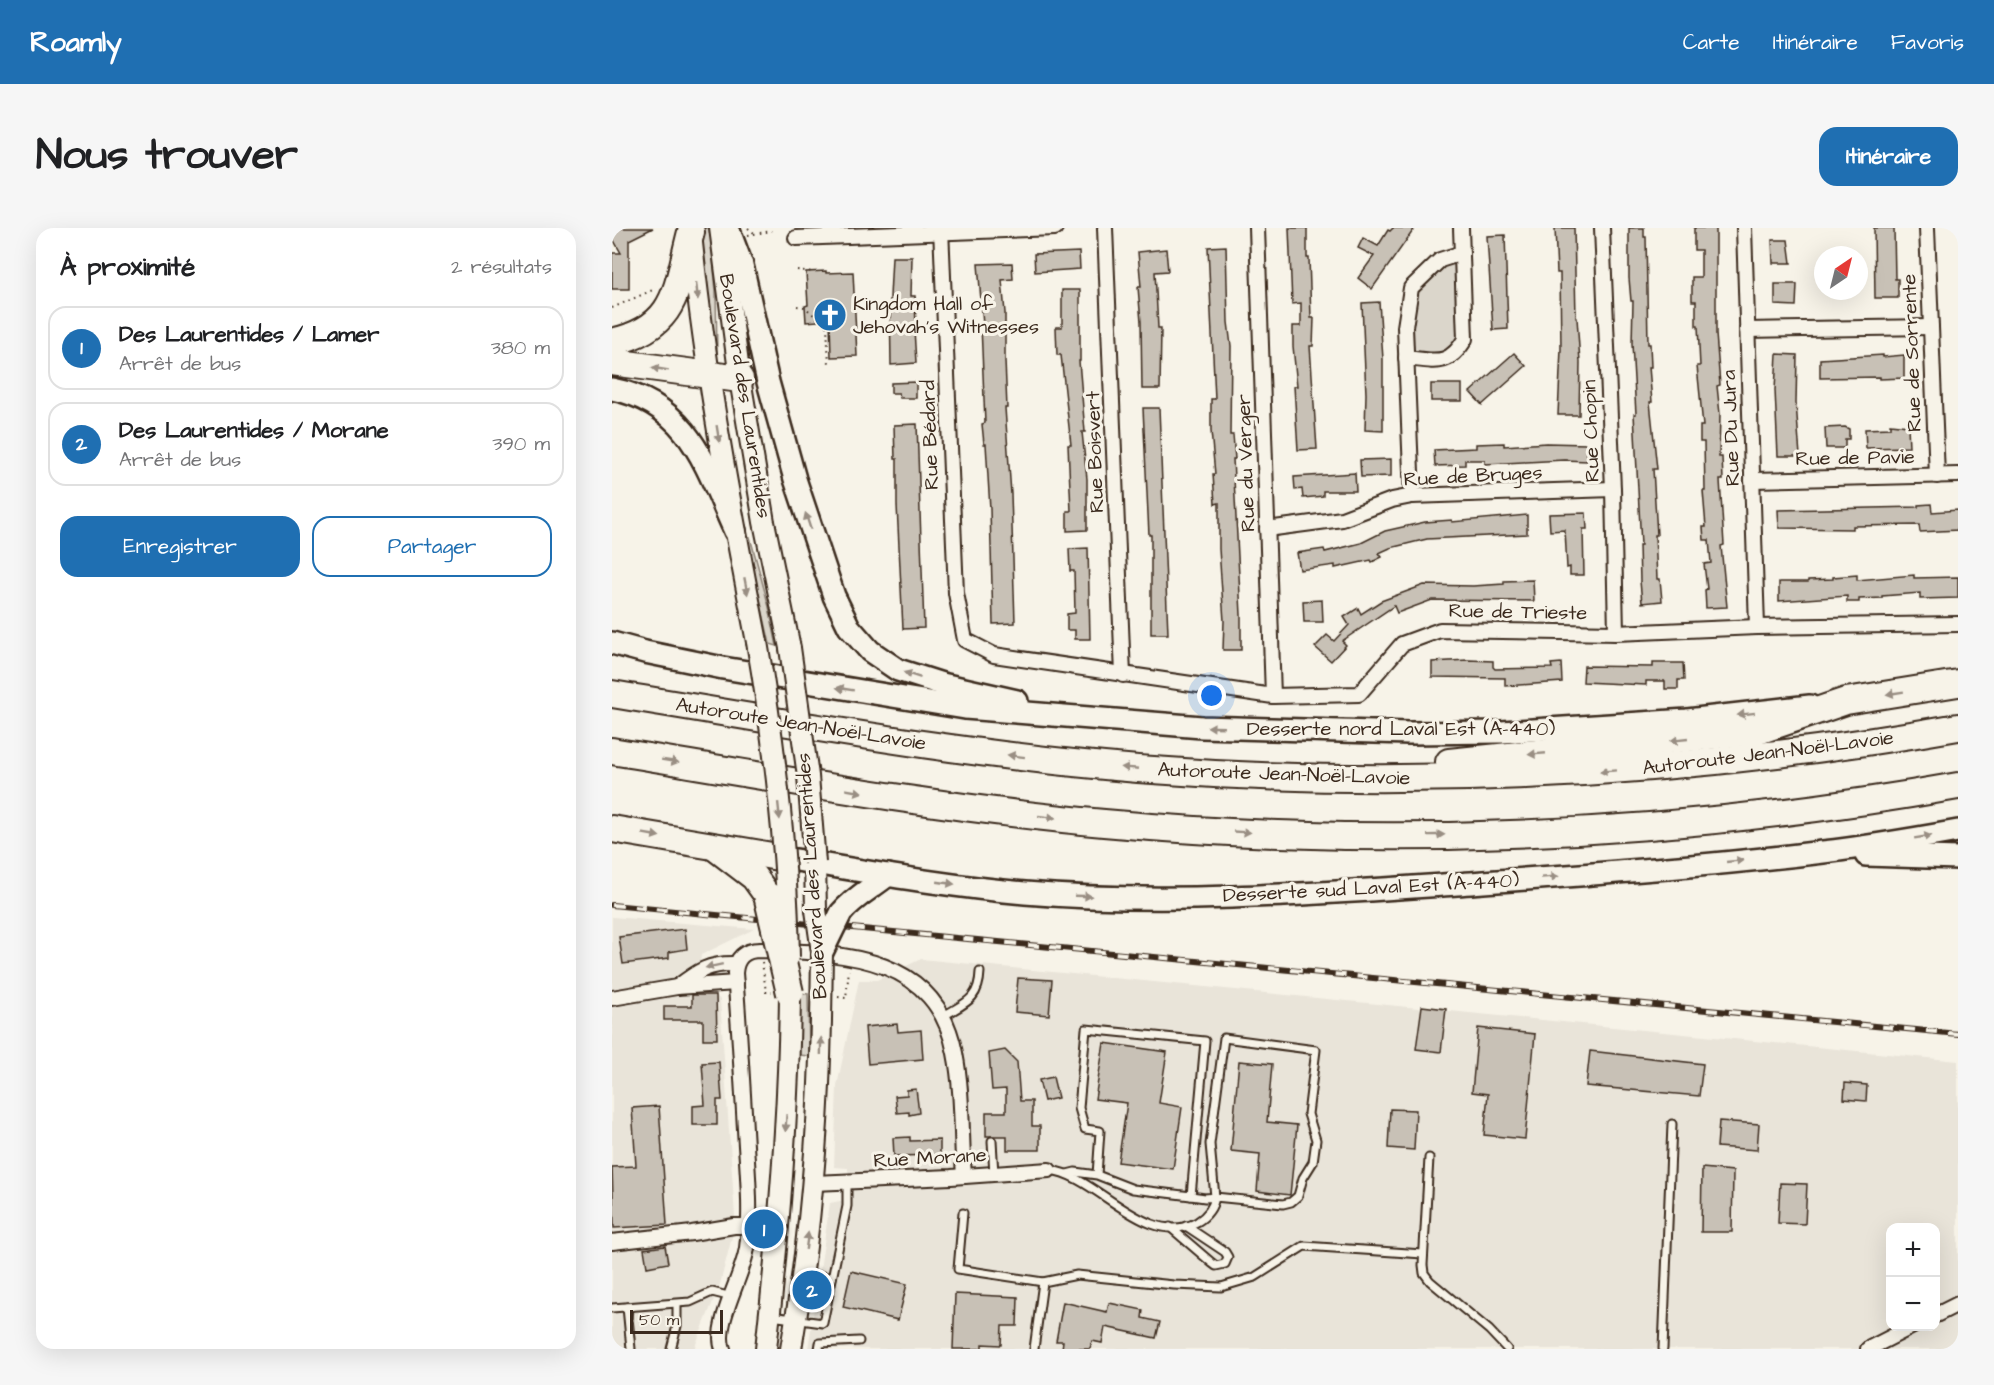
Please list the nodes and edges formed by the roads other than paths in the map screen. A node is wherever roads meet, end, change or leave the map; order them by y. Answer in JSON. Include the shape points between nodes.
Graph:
{"nodes":[{"id":1,"x":720,"y":228,"type":"edge"},
{"id":2,"x":1055,"y":228,"type":"edge"},
{"id":3,"x":1105,"y":228,"type":"edge"},
{"id":4,"x":1257,"y":228,"type":"edge"},
{"id":5,"x":1461,"y":228,"type":"edge"},
{"id":6,"x":1602,"y":228,"type":"edge"},
{"id":7,"x":1744,"y":228,"type":"edge"},
{"id":8,"x":1927,"y":228,"type":"edge"},
{"id":9,"x":691,"y":230,"type":"edge"},
{"id":10,"x":941,"y":230,"type":"edge"},
{"id":11,"x":736,"y":232,"type":"edge"},
{"id":12,"x":796,"y":238,"type":"dead end"},
{"id":13,"x":1462,"y":253,"type":"junction"},
{"id":14,"x":1931,"y":327,"type":"junction"},
{"id":15,"x":1747,"y":330,"type":"junction"},
{"id":16,"x":612,"y":342,"type":"edge"},
{"id":17,"x":1406,"y":357,"type":"junction"},
{"id":18,"x":612,"y":362,"type":"edge"},
{"id":19,"x":708,"y":376,"type":"junction"},
{"id":20,"x":740,"y":379,"type":"junction"},
{"id":21,"x":612,"y":389,"type":"edge"},
{"id":22,"x":1958,"y":475,"type":"edge"},
{"id":23,"x":1937,"y":476,"type":"junction"},
{"id":24,"x":1752,"y":480,"type":"junction"},
{"id":25,"x":1613,"y":489,"type":"junction"},
{"id":26,"x":1412,"y":496,"type":"junction"},
{"id":27,"x":1267,"y":529,"type":"junction"},
{"id":28,"x":735,"y":531,"type":"junction"},
{"id":29,"x":1958,"y":624,"type":"edge"},
{"id":30,"x":1757,"y":627,"type":"junction"},
{"id":31,"x":1616,"y":633,"type":"junction"},
{"id":32,"x":965,"y":640,"type":"joint"},
{"id":33,"x":612,"y":643,"type":"edge"},
{"id":34,"x":1124,"y":675,"type":"junction"},
{"id":35,"x":1958,"y":683,"type":"edge"},
{"id":36,"x":612,"y":694,"type":"edge"},
{"id":37,"x":1273,"y":696,"type":"junction"},
{"id":38,"x":1846,"y":701,"type":"junction"},
{"id":39,"x":1094,"y":718,"type":"junction"},
{"id":40,"x":1958,"y":727,"type":"edge"},
{"id":41,"x":612,"y":751,"type":"edge"},
{"id":42,"x":1294,"y":777,"type":"junction"},
{"id":43,"x":1958,"y":786,"type":"edge"},
{"id":44,"x":612,"y":828,"type":"edge"},
{"id":45,"x":1958,"y":831,"type":"edge"},
{"id":46,"x":1823,"y":852,"type":"junction"},
{"id":47,"x":784,"y":858,"type":"junction"},
{"id":48,"x":1958,"y":858,"type":"edge"},
{"id":49,"x":746,"y":859,"type":"junction"},
{"id":50,"x":815,"y":863,"type":"junction"},
{"id":51,"x":888,"y":875,"type":"junction"},
{"id":52,"x":822,"y":952,"type":"junction"},
{"id":53,"x":736,"y":964,"type":"junction"},
{"id":54,"x":980,"y":972,"type":"dead end"},
{"id":55,"x":736,"y":984,"type":"junction"},
{"id":56,"x":677,"y":987,"type":"junction"},
{"id":57,"x":778,"y":992,"type":"junction"},
{"id":58,"x":612,"y":998,"type":"edge"},
{"id":59,"x":942,"y":1017,"type":"junction"},
{"id":60,"x":1672,"y":1124,"type":"dead end"},
{"id":61,"x":992,"y":1141,"type":"dead end"},
{"id":62,"x":1429,"y":1158,"type":"dead end"},
{"id":63,"x":1048,"y":1170,"type":"joint"},
{"id":64,"x":994,"y":1174,"type":"junction"},
{"id":65,"x":1066,"y":1174,"type":"junction"},
{"id":66,"x":1097,"y":1175,"type":"junction"},
{"id":67,"x":964,"y":1176,"type":"junction"},
{"id":68,"x":848,"y":1182,"type":"junction"},
{"id":69,"x":814,"y":1183,"type":"junction"},
{"id":70,"x":1191,"y":1196,"type":"junction"},
{"id":71,"x":1215,"y":1197,"type":"junction"},
{"id":72,"x":963,"y":1213,"type":"dead end"},
{"id":73,"x":748,"y":1226,"type":"junction"},
{"id":74,"x":1186,"y":1226,"type":"junction"},
{"id":75,"x":1170,"y":1227,"type":"junction"},
{"id":76,"x":612,"y":1242,"type":"edge"},
{"id":77,"x":1423,"y":1254,"type":"junction"},
{"id":78,"x":802,"y":1273,"type":"junction"},
{"id":79,"x":832,"y":1278,"type":"junction"},
{"id":80,"x":1043,"y":1282,"type":"junction"},
{"id":81,"x":732,"y":1298,"type":"junction"},
{"id":82,"x":677,"y":1304,"type":"junction"},
{"id":83,"x":1958,"y":1304,"type":"edge"},
{"id":84,"x":627,"y":1307,"type":"junction"},
{"id":85,"x":612,"y":1308,"type":"edge"},
{"id":86,"x":1940,"y":1313,"type":"edge"},
{"id":87,"x":770,"y":1316,"type":"junction"},
{"id":88,"x":796,"y":1319,"type":"junction"},
{"id":89,"x":1903,"y":1331,"type":"edge"},
{"id":90,"x":859,"y":1341,"type":"dead end"},
{"id":91,"x":631,"y":1349,"type":"edge"},
{"id":92,"x":671,"y":1349,"type":"edge"},
{"id":93,"x":723,"y":1349,"type":"edge"},
{"id":94,"x":766,"y":1349,"type":"edge"},
{"id":95,"x":791,"y":1349,"type":"edge"},
{"id":96,"x":819,"y":1349,"type":"edge"},
{"id":97,"x":1034,"y":1349,"type":"edge"},
{"id":98,"x":1507,"y":1349,"type":"edge"},
{"id":99,"x":1663,"y":1349,"type":"edge"},
{"id":100,"x":1868,"y":1349,"type":"edge"}],
"edges":[{"from":1,"to":20,"type":"main road","name":"Boulevard des Laurentides"},
{"from":2,"to":10,"type":"street"},
{"from":3,"to":34,"type":"street","name":"Rue Boisvert"},
{"from":4,"to":27,"type":"street","name":"Rue du Verger"},
{"from":5,"to":13,"type":"street"},
{"from":6,"to":25,"type":"street","name":"Rue Chopin"},
{"from":7,"to":15,"type":"street","name":"Rue Du Jura"},
{"from":8,"to":14,"type":"street","name":"Rue de Sorrente"},
{"from":9,"to":16,"type":"highway","via":[[667,311],[645,331]]},
{"from":9,"to":19,"type":"main road","name":"Boulevard des Laurentides","one_way":true},
{"from":10,"to":12,"type":"street"},
{"from":10,"to":32,"type":"street","name":"Rue Bédard","via":[[956,593]]},
{"from":39,"to":11,"type":"main road","one_way":true,"via":[[907,673],[879,658],[855,636],[834,596],[795,479],[768,382]]},
{"from":13,"to":17,"type":"street","via":[[1440,260],[1411,288],[1405,327]]},
{"from":13,"to":17,"type":"street","via":[[1466,339],[1457,353],[1437,362]]},
{"from":14,"to":15,"type":"street"},
{"from":14,"to":23,"type":"street","name":"Rue de Sorrente"},
{"from":15,"to":24,"type":"street","name":"Rue Du Jura"},
{"from":17,"to":26,"type":"street"},
{"from":19,"to":18,"type":"highway","one_way":true},
{"from":19,"to":20,"type":"highway"},
{"from":19,"to":28,"type":"main road","name":"Boulevard des Laurentides","one_way":true},
{"from":20,"to":50,"type":"main road","name":"Boulevard des Laurentides","bridge":true,"via":[[790,648],[806,758]]},
{"from":21,"to":28,"type":"main road","via":[[653,404],[682,427],[699,452]]},
{"from":22,"to":23,"type":"street","name":"Rue de Pavie"},
{"from":23,"to":24,"type":"street","name":"Rue de Pavie"},
{"from":24,"to":30,"type":"street","name":"Rue Du Jura"},
{"from":25,"to":26,"type":"street","name":"Rue de Bruges"},
{"from":25,"to":31,"type":"street","name":"Rue Chopin"},
{"from":26,"to":27,"type":"street","name":"Rue de Bruges","via":[[1342,519]]},
{"from":27,"to":37,"type":"street","name":"Rue du Verger"},
{"from":28,"to":47,"type":"main road","name":"Boulevard des Laurentides","one_way":true,"bridge":true,"via":[[757,642]]},
{"from":29,"to":30,"type":"street","name":"Rue de Trieste"},
{"from":30,"to":31,"type":"street","name":"Rue de Trieste"},
{"from":31,"to":37,"type":"street","name":"Rue de Trieste","via":[[1440,630],[1402,644],[1359,694]]},
{"from":32,"to":34,"type":"street","name":"Rue de Trieste","via":[[994,655]]},
{"from":39,"to":33,"type":"main road","one_way":true,"via":[[965,708],[723,668]]},
{"from":34,"to":37,"type":"street","name":"Rue de Trieste"},
{"from":35,"to":38,"type":"highway","name":"Desserte nord Laval Est (A-440)","one_way":true},
{"from":42,"to":36,"type":"highway","name":"Autoroute Jean-Noël-Lavoie","one_way":true,"via":[[1138,769],[1024,757]]},
{"from":38,"to":39,"type":"main road","name":"Desserte nord Laval Est (A-440)","one_way":true,"via":[[1687,720],[1485,732],[1264,729]]},
{"from":38,"to":42,"type":"highway","one_way":true,"via":[[1740,734]]},
{"from":40,"to":42,"type":"highway","name":"Autoroute Jean-Noël-Lavoie","one_way":true,"via":[[1784,754],[1611,771],[1438,778]]},
{"from":41,"to":43,"type":"highway","one_way":true,"via":[[990,811],[1144,826],[1320,835],[1618,828],[1782,813]]},
{"from":44,"to":49,"type":"highway","one_way":true,"via":[[714,846]]},
{"from":46,"to":45,"type":"main road","name":"Desserte sud Laval Est (A-440)","one_way":true},
{"from":46,"to":48,"type":"main road"},
{"from":51,"to":46,"type":"main road","name":"Desserte sud Laval Est (A-440)","one_way":true,"via":[[1024,893],[1202,898],[1582,875]]},
{"from":47,"to":49,"type":"highway"},
{"from":47,"to":50,"type":"main road","name":"Desserte sud Laval Est (A-440)"},
{"from":47,"to":57,"type":"main road","name":"Boulevard des Laurentides","bridge":true,"via":[[788,909]]},
{"from":49,"to":57,"type":"highway","bridge":true,"via":[[767,895]]},
{"from":50,"to":51,"type":"main road","name":"Desserte sud Laval Est (A-440)"},
{"from":50,"to":52,"type":"main road","name":"Boulevard des Laurentides","bridge":true},
{"from":51,"to":52,"type":"main road","bridge":true,"via":[[848,904]]},
{"from":69,"to":52,"type":"main road","name":"Boulevard des Laurentides","one_way":true,"bridge":true},
{"from":53,"to":55,"type":"street"},
{"from":53,"to":56,"type":"street","one_way":true,"via":[[708,966]]},
{"from":53,"to":59,"type":"street","via":[[747,951],[760,950],[874,962],[911,981]]},
{"from":54,"to":59,"type":"lane","via":[[976,994]]},
{"from":55,"to":56,"type":"street"},
{"from":55,"to":73,"type":"street"},
{"from":56,"to":58,"type":"street"},
{"from":57,"to":87,"type":"main road","name":"Boulevard des Laurentides","one_way":true,"via":[[786,1126]]},
{"from":59,"to":67,"type":"street","via":[[957,1063]]},
{"from":60,"to":99,"type":"lane"},
{"from":61,"to":64,"type":"lane"},
{"from":62,"to":77,"type":"lane"},
{"from":63,"to":64,"type":"street","name":"Rue Morane"},
{"from":63,"to":65,"type":"lane"},
{"from":64,"to":67,"type":"street","name":"Rue Morane"},
{"from":65,"to":66,"type":"lane"},
{"from":65,"to":75,"type":"lane","via":[[1143,1220]]},
{"from":66,"to":70,"type":"lane","via":[[1133,1189]]},
{"from":66,"to":70,"type":"lane","via":[[1100,1131],[1085,1129],[1078,1108],[1086,1029],[1206,1041]]},
{"from":67,"to":68,"type":"street","name":"Rue Morane"},
{"from":68,"to":69,"type":"street","name":"Rue Morane"},
{"from":68,"to":79,"type":"lane"},
{"from":78,"to":69,"type":"main road","name":"Boulevard des Laurentides","one_way":true},
{"from":70,"to":71,"type":"lane"},
{"from":71,"to":71,"type":"lane","via":[[1283,1204],[1298,1196],[1313,1162],[1316,1140],[1308,1114],[1316,1050],[1224,1038],[1210,1144]]},
{"from":71,"to":74,"type":"lane","via":[[1209,1212]]},
{"from":72,"to":80,"type":"lane","via":[[958,1269]]},
{"from":73,"to":76,"type":"street"},
{"from":73,"to":81,"type":"street","via":[[745,1257]]},
{"from":74,"to":75,"type":"lane"},
{"from":74,"to":75,"type":"lane","via":[[1225,1252],[1225,1264],[1216,1266]]},
{"from":77,"to":80,"type":"lane","via":[[1304,1246],[1255,1277],[1221,1287],[1077,1275]]},
{"from":77,"to":98,"type":"lane","via":[[1424,1273],[1430,1281]]},
{"from":78,"to":79,"type":"lane"},
{"from":78,"to":88,"type":"main road","name":"Boulevard des Laurentides"},
{"from":79,"to":88,"type":"lane","via":[[823,1323]]},
{"from":80,"to":97,"type":"lane"},
{"from":81,"to":82,"type":"lane","via":[[712,1292]]},
{"from":81,"to":93,"type":"street","via":[[720,1334]]},
{"from":82,"to":84,"type":"lane"},
{"from":82,"to":92,"type":"lane"},
{"from":83,"to":86,"type":"street"},
{"from":84,"to":85,"type":"lane"},
{"from":84,"to":91,"type":"lane"},
{"from":87,"to":88,"type":"lane"},
{"from":87,"to":94,"type":"main road","name":"Boulevard des Laurentides"},
{"from":88,"to":95,"type":"main road","name":"Boulevard des Laurentides"},
{"from":89,"to":100,"type":"street"},
{"from":90,"to":96,"type":"lane","via":[[820,1343]]}]}
